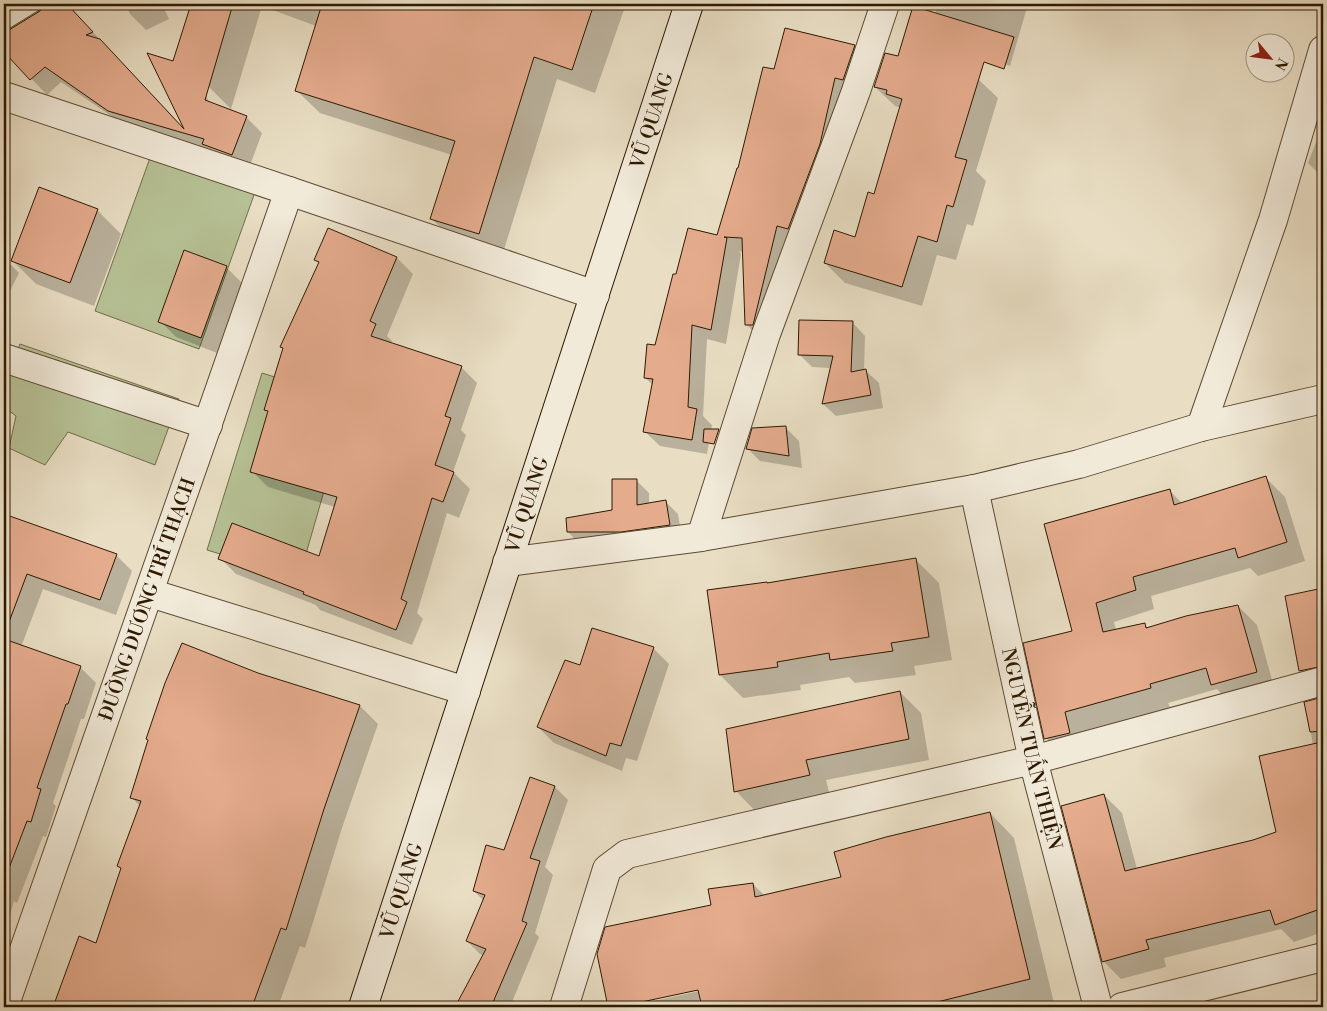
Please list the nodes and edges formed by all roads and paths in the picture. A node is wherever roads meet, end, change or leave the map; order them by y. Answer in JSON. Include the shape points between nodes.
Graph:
{"nodes":[{"id":1,"x":34,"y":4,"type":"edge"},
{"id":2,"x":689,"y":4,"type":"edge"},
{"id":3,"x":885,"y":4,"type":"edge"},
{"id":4,"x":4,"y":23,"type":"edge"},
{"id":5,"x":1323,"y":50,"type":"edge"},
{"id":6,"x":4,"y":96,"type":"edge"},
{"id":7,"x":289,"y":191,"type":"junction"},
{"id":8,"x":595,"y":295,"type":"junction"},
{"id":9,"x":4,"y":358,"type":"edge"},
{"id":10,"x":1323,"y":399,"type":"edge"},
{"id":11,"x":208,"y":425,"type":"junction"},
{"id":12,"x":1201,"y":427,"type":"junction"},
{"id":13,"x":974,"y":489,"type":"junction"},
{"id":14,"x":701,"y":537,"type":"junction"},
{"id":15,"x":507,"y":562,"type":"junction"},
{"id":16,"x":150,"y":592,"type":"junction"},
{"id":17,"x":1323,"y":682,"type":"edge"},
{"id":18,"x":466,"y":691,"type":"junction"},
{"id":19,"x":1033,"y":760,"type":"junction"},
{"id":20,"x":1323,"y":958,"type":"edge"},
{"id":21,"x":4,"y":1007,"type":"edge"},
{"id":22,"x":362,"y":1007,"type":"edge"},
{"id":23,"x":564,"y":1007,"type":"edge"},
{"id":24,"x":1098,"y":1007,"type":"edge"},
{"id":25,"x":1122,"y":1007,"type":"edge"}],
"edges":[{"from":1,"to":4,"type":"lane"},
{"from":2,"to":8,"type":"street","name":"VŨ QUANG"},
{"from":3,"to":14,"type":"street","via":[[766,334]]},
{"from":5,"to":12,"type":"street","via":[[1273,220]]},
{"from":6,"to":7,"type":"street"},
{"from":7,"to":8,"type":"street"},
{"from":7,"to":11,"type":"street","name":"ĐƯỜNG DƯƠNG TRÍ THẠCH"},
{"from":8,"to":15,"type":"street","name":"VŨ QUANG"},
{"from":9,"to":11,"type":"street"},
{"from":10,"to":12,"type":"street"},
{"from":11,"to":16,"type":"street","name":"ĐƯỜNG DƯƠNG TRÍ THẠCH"},
{"from":12,"to":13,"type":"street","via":[[1079,464]]},
{"from":13,"to":14,"type":"street"},
{"from":13,"to":19,"type":"street","name":"NGUYỄN TUẤN THIỆN"},
{"from":14,"to":15,"type":"street"},
{"from":15,"to":18,"type":"street","name":"VŨ QUANG"},
{"from":16,"to":18,"type":"street"},
{"from":16,"to":21,"type":"street","name":"ĐƯỜNG DƯƠNG TRÍ THẠCH"},
{"from":17,"to":19,"type":"street"},
{"from":18,"to":22,"type":"street","name":"VŨ QUANG"},
{"from":19,"to":23,"type":"street","via":[[627,854],[607,870]]},
{"from":19,"to":24,"type":"street","name":"NGUYỄN TUẤN THIỆN"},
{"from":20,"to":25,"type":"street"}]}
